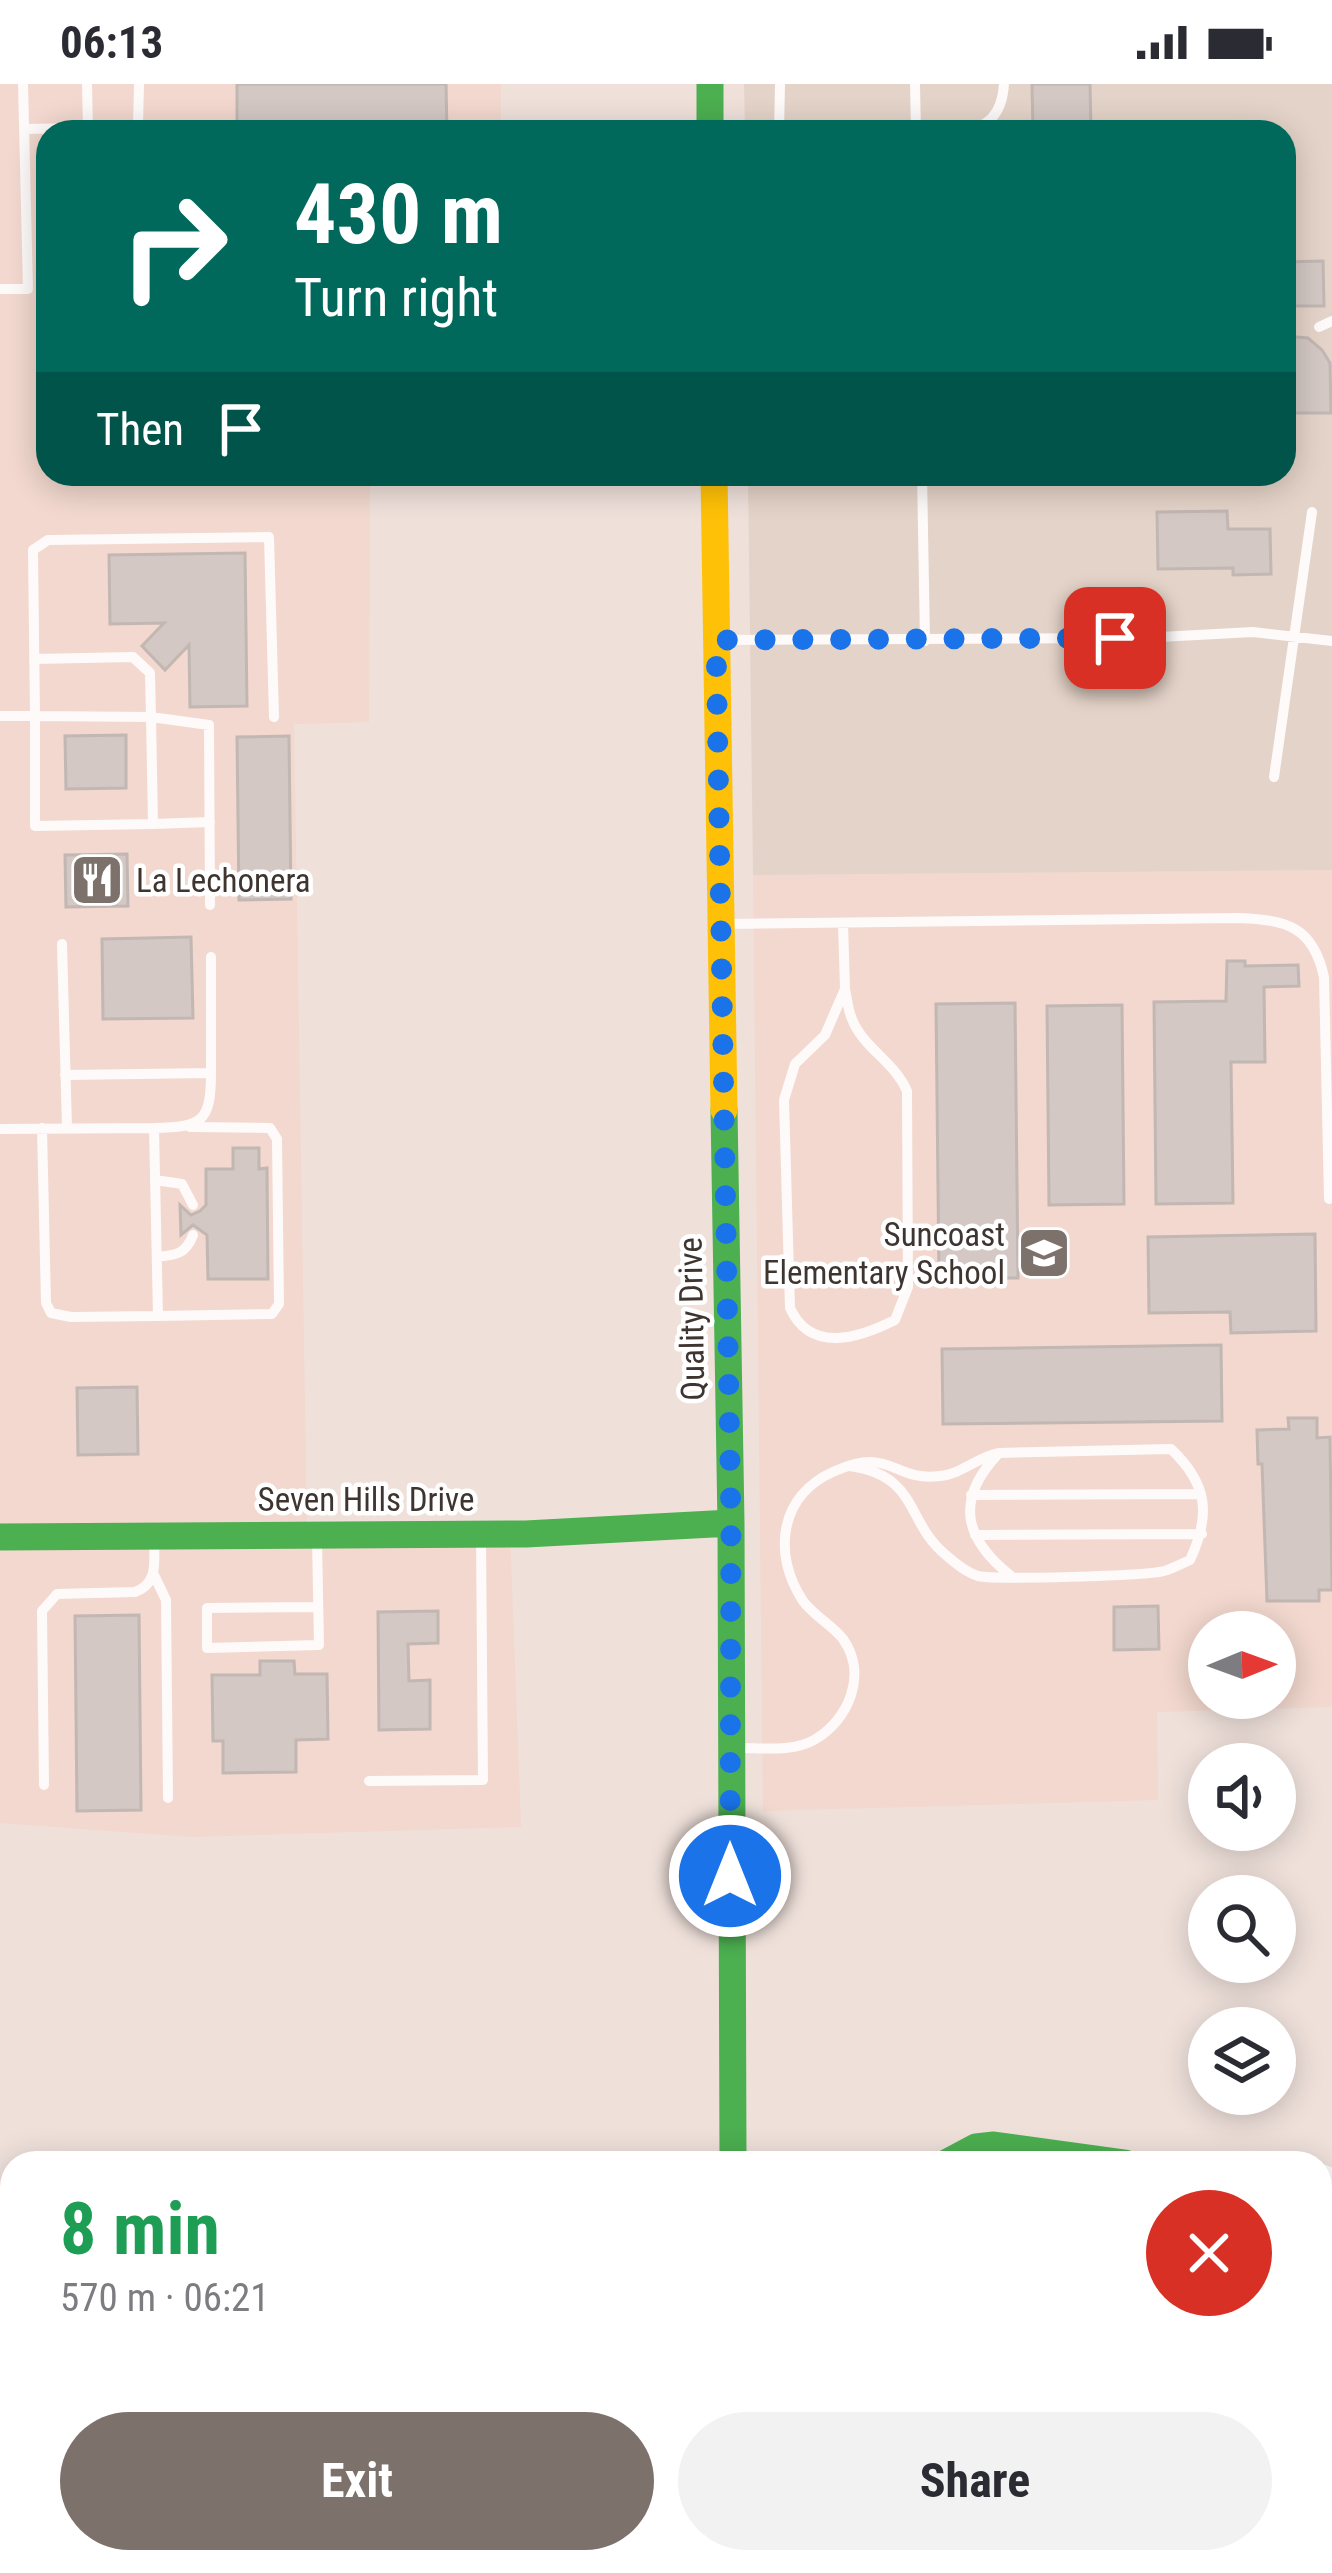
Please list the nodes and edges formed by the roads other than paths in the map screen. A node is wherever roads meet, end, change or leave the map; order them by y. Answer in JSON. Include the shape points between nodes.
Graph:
{"nodes":[{"id":1,"x":23,"y":84,"type":"edge"},
{"id":2,"x":87,"y":84,"type":"edge"},
{"id":3,"x":139,"y":84,"type":"edge"},
{"id":4,"x":710,"y":84,"type":"edge"},
{"id":5,"x":780,"y":84,"type":"edge"},
{"id":6,"x":915,"y":84,"type":"edge"},
{"id":7,"x":1004,"y":84,"type":"edge"},
{"id":8,"x":88,"y":120,"type":"edge"},
{"id":9,"x":138,"y":120,"type":"edge"},
{"id":10,"x":710,"y":120,"type":"edge"},
{"id":11,"x":779,"y":120,"type":"edge"},
{"id":12,"x":916,"y":120,"type":"edge"},
{"id":13,"x":992,"y":120,"type":"edge"},
{"id":14,"x":24,"y":129,"type":"junction"},
{"id":15,"x":36,"y":129,"type":"edge"},
{"id":16,"x":0,"y":289,"type":"edge"},
{"id":17,"x":1332,"y":321,"type":"edge"},
{"id":18,"x":1319,"y":327,"type":"dead end"},
{"id":19,"x":714,"y":486,"type":"edge"},
{"id":20,"x":922,"y":486,"type":"edge"},
{"id":21,"x":1312,"y":512,"type":"dead end"},
{"id":22,"x":1291,"y":635,"type":"junction"},
{"id":23,"x":716,"y":640,"type":"junction"},
{"id":24,"x":925,"y":641,"type":"junction"},
{"id":25,"x":1332,"y":641,"type":"edge"},
{"id":26,"x":34,"y":658,"type":"junction"},
{"id":27,"x":0,"y":716,"type":"edge"},
{"id":28,"x":35,"y":716,"type":"junction"},
{"id":29,"x":152,"y":717,"type":"junction"},
{"id":30,"x":274,"y":717,"type":"dead end"},
{"id":31,"x":1274,"y":777,"type":"dead end"},
{"id":32,"x":210,"y":822,"type":"junction"},
{"id":33,"x":153,"y":824,"type":"junction"},
{"id":34,"x":210,"y":904,"type":"dead end"},
{"id":35,"x":843,"y":922,"type":"junction"},
{"id":36,"x":719,"y":924,"type":"junction"},
{"id":37,"x":62,"y":944,"type":"dead end"},
{"id":38,"x":211,"y":957,"type":"dead end"},
{"id":39,"x":845,"y":988,"type":"junction"},
{"id":40,"x":212,"y":1073,"type":"junction"},
{"id":41,"x":65,"y":1075,"type":"junction"},
{"id":42,"x":190,"y":1127,"type":"junction"},
{"id":43,"x":42,"y":1128,"type":"junction"},
{"id":44,"x":67,"y":1128,"type":"junction"},
{"id":45,"x":154,"y":1128,"type":"junction"},
{"id":46,"x":0,"y":1129,"type":"edge"},
{"id":47,"x":155,"y":1180,"type":"junction"},
{"id":48,"x":1329,"y":1199,"type":"edge"},
{"id":49,"x":193,"y":1205,"type":"dead end"},
{"id":50,"x":194,"y":1235,"type":"dead end"},
{"id":51,"x":158,"y":1257,"type":"junction"},
{"id":52,"x":158,"y":1316,"type":"junction"},
{"id":53,"x":998,"y":1453,"type":"junction"},
{"id":54,"x":850,"y":1466,"type":"junction"},
{"id":55,"x":1201,"y":1494,"type":"junction"},
{"id":56,"x":971,"y":1495,"type":"junction"},
{"id":57,"x":731,"y":1523,"type":"junction"},
{"id":58,"x":481,"y":1534,"type":"junction"},
{"id":59,"x":1202,"y":1534,"type":"junction"},
{"id":60,"x":317,"y":1535,"type":"junction"},
{"id":61,"x":975,"y":1535,"type":"junction"},
{"id":62,"x":154,"y":1536,"type":"junction"},
{"id":63,"x":0,"y":1537,"type":"edge"},
{"id":64,"x":154,"y":1575,"type":"junction"},
{"id":65,"x":1011,"y":1576,"type":"junction"},
{"id":66,"x":318,"y":1607,"type":"junction"},
{"id":67,"x":730,"y":1748,"type":"junction"},
{"id":68,"x":369,"y":1780,"type":"dead end"},
{"id":69,"x":44,"y":1785,"type":"dead end"},
{"id":70,"x":168,"y":1798,"type":"dead end"},
{"id":71,"x":733,"y":2151,"type":"edge"},
{"id":72,"x":970,"y":2151,"type":"edge"},
{"id":73,"x":1038,"y":2151,"type":"edge"}],
"edges":[{"from":1,"to":14,"type":"lane"},
{"from":2,"to":8,"type":"lane"},
{"from":3,"to":9,"type":"lane"},
{"from":4,"to":10,"type":"street"},
{"from":5,"to":11,"type":"lane"},
{"from":6,"to":12,"type":"lane"},
{"from":7,"to":13,"type":"lane"},
{"from":14,"to":15,"type":"lane"},
{"from":14,"to":16,"type":"lane","via":[[28,289]]},
{"from":17,"to":18,"type":"lane"},
{"from":19,"to":23,"type":"street","name":"Quality Drive"},
{"from":20,"to":24,"type":"lane"},
{"from":21,"to":22,"type":"lane"},
{"from":22,"to":24,"type":"lane"},
{"from":22,"to":25,"type":"lane"},
{"from":22,"to":31,"type":"lane"},
{"from":23,"to":24,"type":"lane"},
{"from":23,"to":36,"type":"street","name":"Quality Drive"},
{"from":26,"to":28,"type":"lane"},
{"from":26,"to":29,"type":"lane","via":[[133,657],[150,673]]},
{"from":26,"to":30,"type":"lane","via":[[33,550],[48,541],[269,537]]},
{"from":27,"to":28,"type":"lane"},
{"from":28,"to":29,"type":"lane"},
{"from":28,"to":33,"type":"lane","via":[[34,826]]},
{"from":29,"to":32,"type":"lane","via":[[209,724]]},
{"from":29,"to":33,"type":"lane"},
{"from":32,"to":33,"type":"lane"},
{"from":32,"to":34,"type":"lane"},
{"from":35,"to":36,"type":"lane"},
{"from":35,"to":39,"type":"lane"},
{"from":35,"to":48,"type":"lane","via":[[1239,918],[1292,926],[1319,954],[1324,977]]},
{"from":36,"to":57,"type":"street","name":"Quality Drive"},
{"from":37,"to":41,"type":"lane"},
{"from":38,"to":40,"type":"lane"},
{"from":39,"to":39,"type":"lane","via":[[825,1035],[795,1064],[784,1100],[790,1308],[811,1334],[838,1339],[895,1320],[908,1287],[907,1090],[852,1021]]},
{"from":40,"to":41,"type":"lane"},
{"from":40,"to":42,"type":"lane","via":[[207,1113]]},
{"from":41,"to":44,"type":"lane"},
{"from":42,"to":45,"type":"lane"},
{"from":42,"to":52,"type":"lane","via":[[270,1128],[278,1139],[279,1304],[272,1314]]},
{"from":43,"to":44,"type":"lane"},
{"from":43,"to":46,"type":"lane"},
{"from":43,"to":52,"type":"lane","via":[[51,1312]]},
{"from":44,"to":45,"type":"lane"},
{"from":45,"to":47,"type":"lane"},
{"from":47,"to":49,"type":"lane","via":[[182,1184]]},
{"from":47,"to":51,"type":"lane"},
{"from":50,"to":51,"type":"lane","via":[[178,1255]]},
{"from":51,"to":52,"type":"lane"},
{"from":53,"to":54,"type":"lane","via":[[941,1476],[876,1460]]},
{"from":53,"to":55,"type":"lane","via":[[1171,1450]]},
{"from":53,"to":56,"type":"lane"},
{"from":54,"to":65,"type":"lane","via":[[910,1498],[931,1540],[959,1566],[978,1576]]},
{"from":54,"to":67,"type":"lane","via":[[796,1504],[782,1552],[804,1601],[842,1639],[855,1690],[841,1717],[812,1741]]},
{"from":55,"to":56,"type":"lane"},
{"from":55,"to":59,"type":"lane"},
{"from":56,"to":61,"type":"lane"},
{"from":57,"to":58,"type":"street","name":"Seven Hills Drive"},
{"from":57,"to":67,"type":"street","name":"Quality Drive"},
{"from":58,"to":60,"type":"street","name":"Seven Hills Drive"},
{"from":58,"to":68,"type":"lane","via":[[482,1780]]},
{"from":59,"to":61,"type":"lane"},
{"from":59,"to":65,"type":"lane","via":[[1190,1560],[1161,1572]]},
{"from":60,"to":62,"type":"street","name":"Seven Hills Drive"},
{"from":60,"to":66,"type":"lane"},
{"from":61,"to":65,"type":"lane"},
{"from":62,"to":63,"type":"street","name":"Seven Hills Drive"},
{"from":62,"to":64,"type":"lane"},
{"from":64,"to":69,"type":"lane","via":[[136,1592],[57,1594],[42,1611]]},
{"from":64,"to":70,"type":"lane","via":[[166,1600]]},
{"from":66,"to":66,"type":"lane","via":[[207,1608],[207,1648],[319,1646]]},
{"from":67,"to":71,"type":"street","name":"Quality Drive"},
{"from":72,"to":73,"type":"street"}]}
